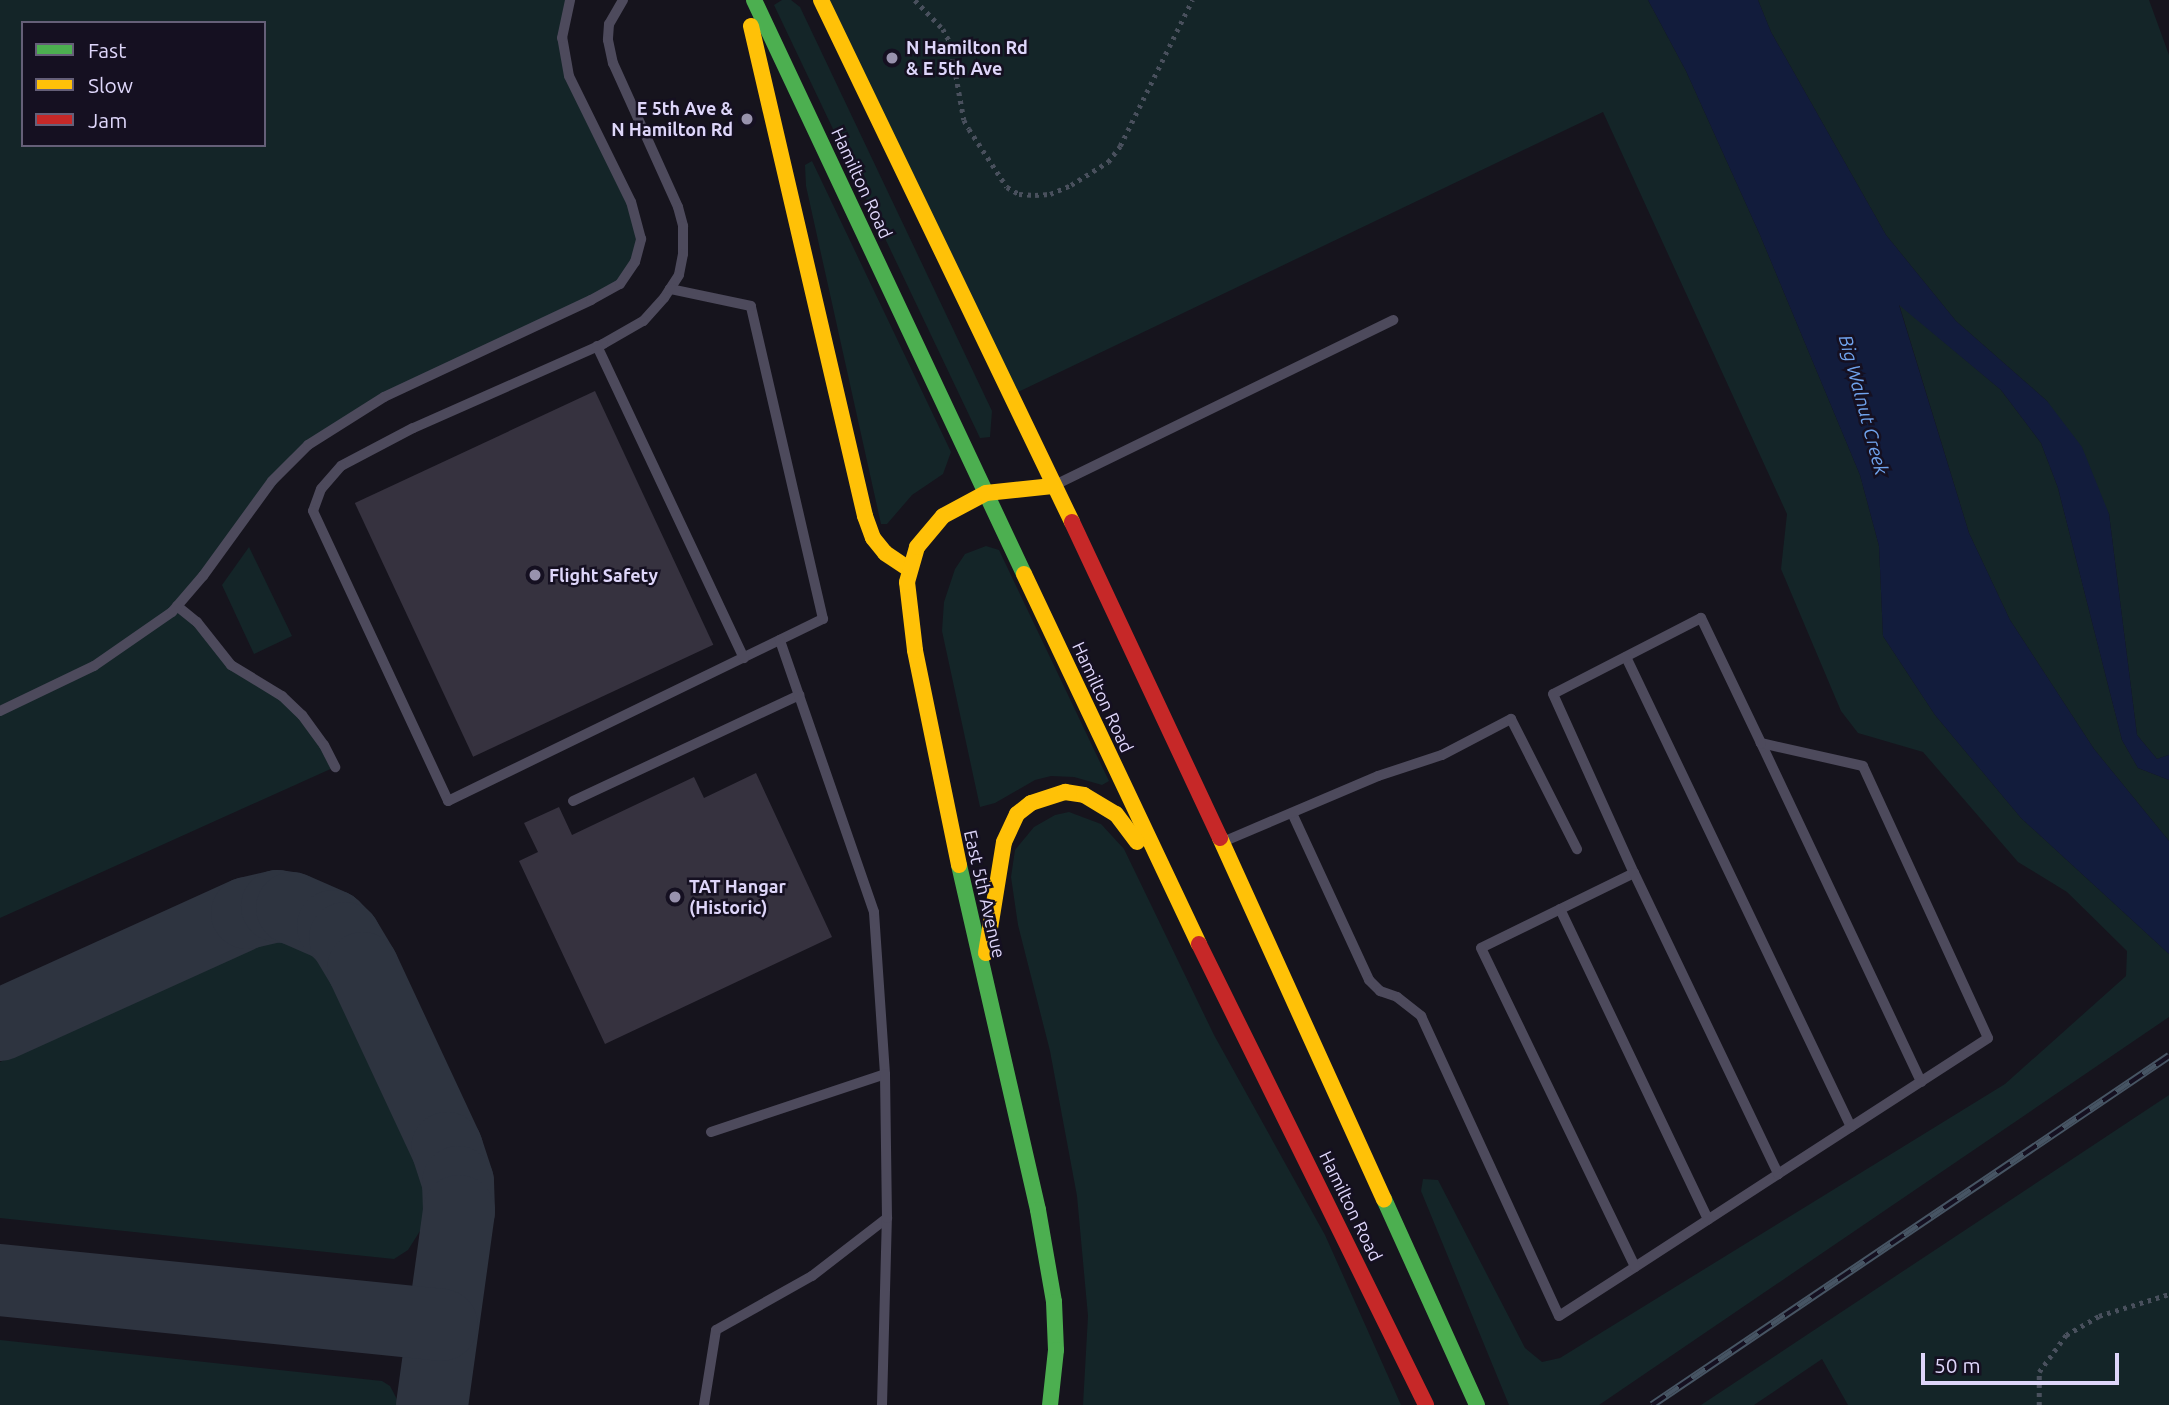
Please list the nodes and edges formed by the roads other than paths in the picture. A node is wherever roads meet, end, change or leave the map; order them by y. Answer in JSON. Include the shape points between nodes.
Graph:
{"nodes":[{"id":1,"x":569,"y":0,"type":"edge"},
{"id":2,"x":623,"y":0,"type":"edge"},
{"id":3,"x":745,"y":0,"type":"edge"},
{"id":4,"x":754,"y":0,"type":"edge"},
{"id":5,"x":821,"y":0,"type":"edge"},
{"id":6,"x":670,"y":289,"type":"junction"},
{"id":7,"x":1393,"y":320,"type":"dead end"},
{"id":8,"x":597,"y":346,"type":"junction"},
{"id":9,"x":1054,"y":486,"type":"junction"},
{"id":10,"x":986,"y":493,"type":"junction"},
{"id":11,"x":909,"y":569,"type":"junction"},
{"id":12,"x":177,"y":606,"type":"junction"},
{"id":13,"x":780,"y":640,"type":"junction"},
{"id":14,"x":1626,"y":657,"type":"junction"},
{"id":15,"x":744,"y":658,"type":"junction"},
{"id":16,"x":799,"y":695,"type":"junction"},
{"id":17,"x":0,"y":711,"type":"edge"},
{"id":18,"x":1761,"y":743,"type":"junction"},
{"id":19,"x":335,"y":767,"type":"dead end"},
{"id":20,"x":573,"y":801,"type":"dead end"},
{"id":21,"x":1292,"y":813,"type":"junction"},
{"id":22,"x":1223,"y":842,"type":"junction"},
{"id":23,"x":1577,"y":849,"type":"dead end"},
{"id":24,"x":1634,"y":873,"type":"junction"},
{"id":25,"x":1180,"y":905,"type":"junction"},
{"id":26,"x":1560,"y":909,"type":"junction"},
{"id":27,"x":983,"y":973,"type":"junction"},
{"id":28,"x":885,"y":1074,"type":"junction"},
{"id":29,"x":1921,"y":1082,"type":"junction"},
{"id":30,"x":1851,"y":1127,"type":"junction"},
{"id":31,"x":711,"y":1132,"type":"dead end"},
{"id":32,"x":1778,"y":1174,"type":"junction"},
{"id":33,"x":887,"y":1218,"type":"junction"},
{"id":34,"x":1708,"y":1219,"type":"junction"},
{"id":35,"x":1635,"y":1267,"type":"junction"},
{"id":36,"x":704,"y":1405,"type":"edge"},
{"id":37,"x":882,"y":1405,"type":"edge"},
{"id":38,"x":1050,"y":1405,"type":"edge"},
{"id":39,"x":1426,"y":1405,"type":"edge"},
{"id":40,"x":1477,"y":1405,"type":"edge"}],
"edges":[{"from":1,"to":12,"type":"lane","via":[[562,38],[569,76],[631,202],[641,239],[635,262],[620,284],[592,300],[384,397],[308,445],[272,481]]},
{"from":2,"to":6,"type":"lane","via":[[609,24],[613,63],[670,187],[682,226],[683,254],[679,275]]},
{"from":3,"to":11,"type":"main road","via":[[865,516],[885,553]]},
{"from":4,"to":10,"type":"main road","name":"Hamilton Road"},
{"from":5,"to":9,"type":"main road","name":"Hamilton Road"},
{"from":6,"to":8,"type":"lane","via":[[643,320]]},
{"from":6,"to":13,"type":"lane","via":[[751,306],[823,619]]},
{"from":7,"to":9,"type":"lane"},
{"from":8,"to":15,"type":"lane"},
{"from":8,"to":15,"type":"lane","via":[[413,428],[341,466],[321,489],[313,511],[448,802]]},
{"from":9,"to":10,"type":"main road","name":"East 5th Avenue"},
{"from":9,"to":22,"type":"main road","name":"Hamilton Road"},
{"from":10,"to":11,"type":"main road","name":"East 5th Avenue","via":[[933,526]]},
{"from":10,"to":25,"type":"main road","name":"Hamilton Road"},
{"from":11,"to":27,"type":"main road","name":"East 5th Avenue","via":[[925,710]]},
{"from":12,"to":17,"type":"lane","via":[[94,666]]},
{"from":12,"to":19,"type":"lane","via":[[197,622],[231,665],[282,696],[302,715]]},
{"from":13,"to":15,"type":"lane"},
{"from":13,"to":16,"type":"lane"},
{"from":14,"to":18,"type":"lane","via":[[1701,618]]},
{"from":14,"to":24,"type":"lane","via":[[1553,694]]},
{"from":14,"to":30,"type":"lane"},
{"from":16,"to":20,"type":"lane"},
{"from":16,"to":28,"type":"lane","via":[[874,912]]},
{"from":18,"to":29,"type":"lane"},
{"from":18,"to":29,"type":"lane","via":[[1863,766],[1988,1038]]},
{"from":21,"to":22,"type":"lane"},
{"from":21,"to":23,"type":"lane","via":[[1442,755],[1511,719]]},
{"from":21,"to":35,"type":"lane","via":[[1368,980],[1421,1016],[1559,1316]]},
{"from":22,"to":40,"type":"main road","name":"Hamilton Road"},
{"from":24,"to":26,"type":"lane"},
{"from":24,"to":32,"type":"lane"},
{"from":25,"to":27,"type":"main road","via":[[1116,814],[1084,795],[1046,796],[1017,814],[1004,842]]},
{"from":25,"to":39,"type":"main road","name":"Hamilton Road"},
{"from":26,"to":34,"type":"lane"},
{"from":26,"to":35,"type":"lane","via":[[1481,948]]},
{"from":27,"to":38,"type":"main road","name":"East 5th Avenue","via":[[1038,1210],[1054,1301],[1056,1350]]},
{"from":28,"to":31,"type":"lane"},
{"from":28,"to":33,"type":"lane"},
{"from":29,"to":30,"type":"lane"},
{"from":30,"to":32,"type":"lane"},
{"from":32,"to":34,"type":"lane"},
{"from":33,"to":36,"type":"lane","via":[[812,1276],[716,1330]]},
{"from":33,"to":37,"type":"lane"},
{"from":34,"to":35,"type":"lane"}]}
